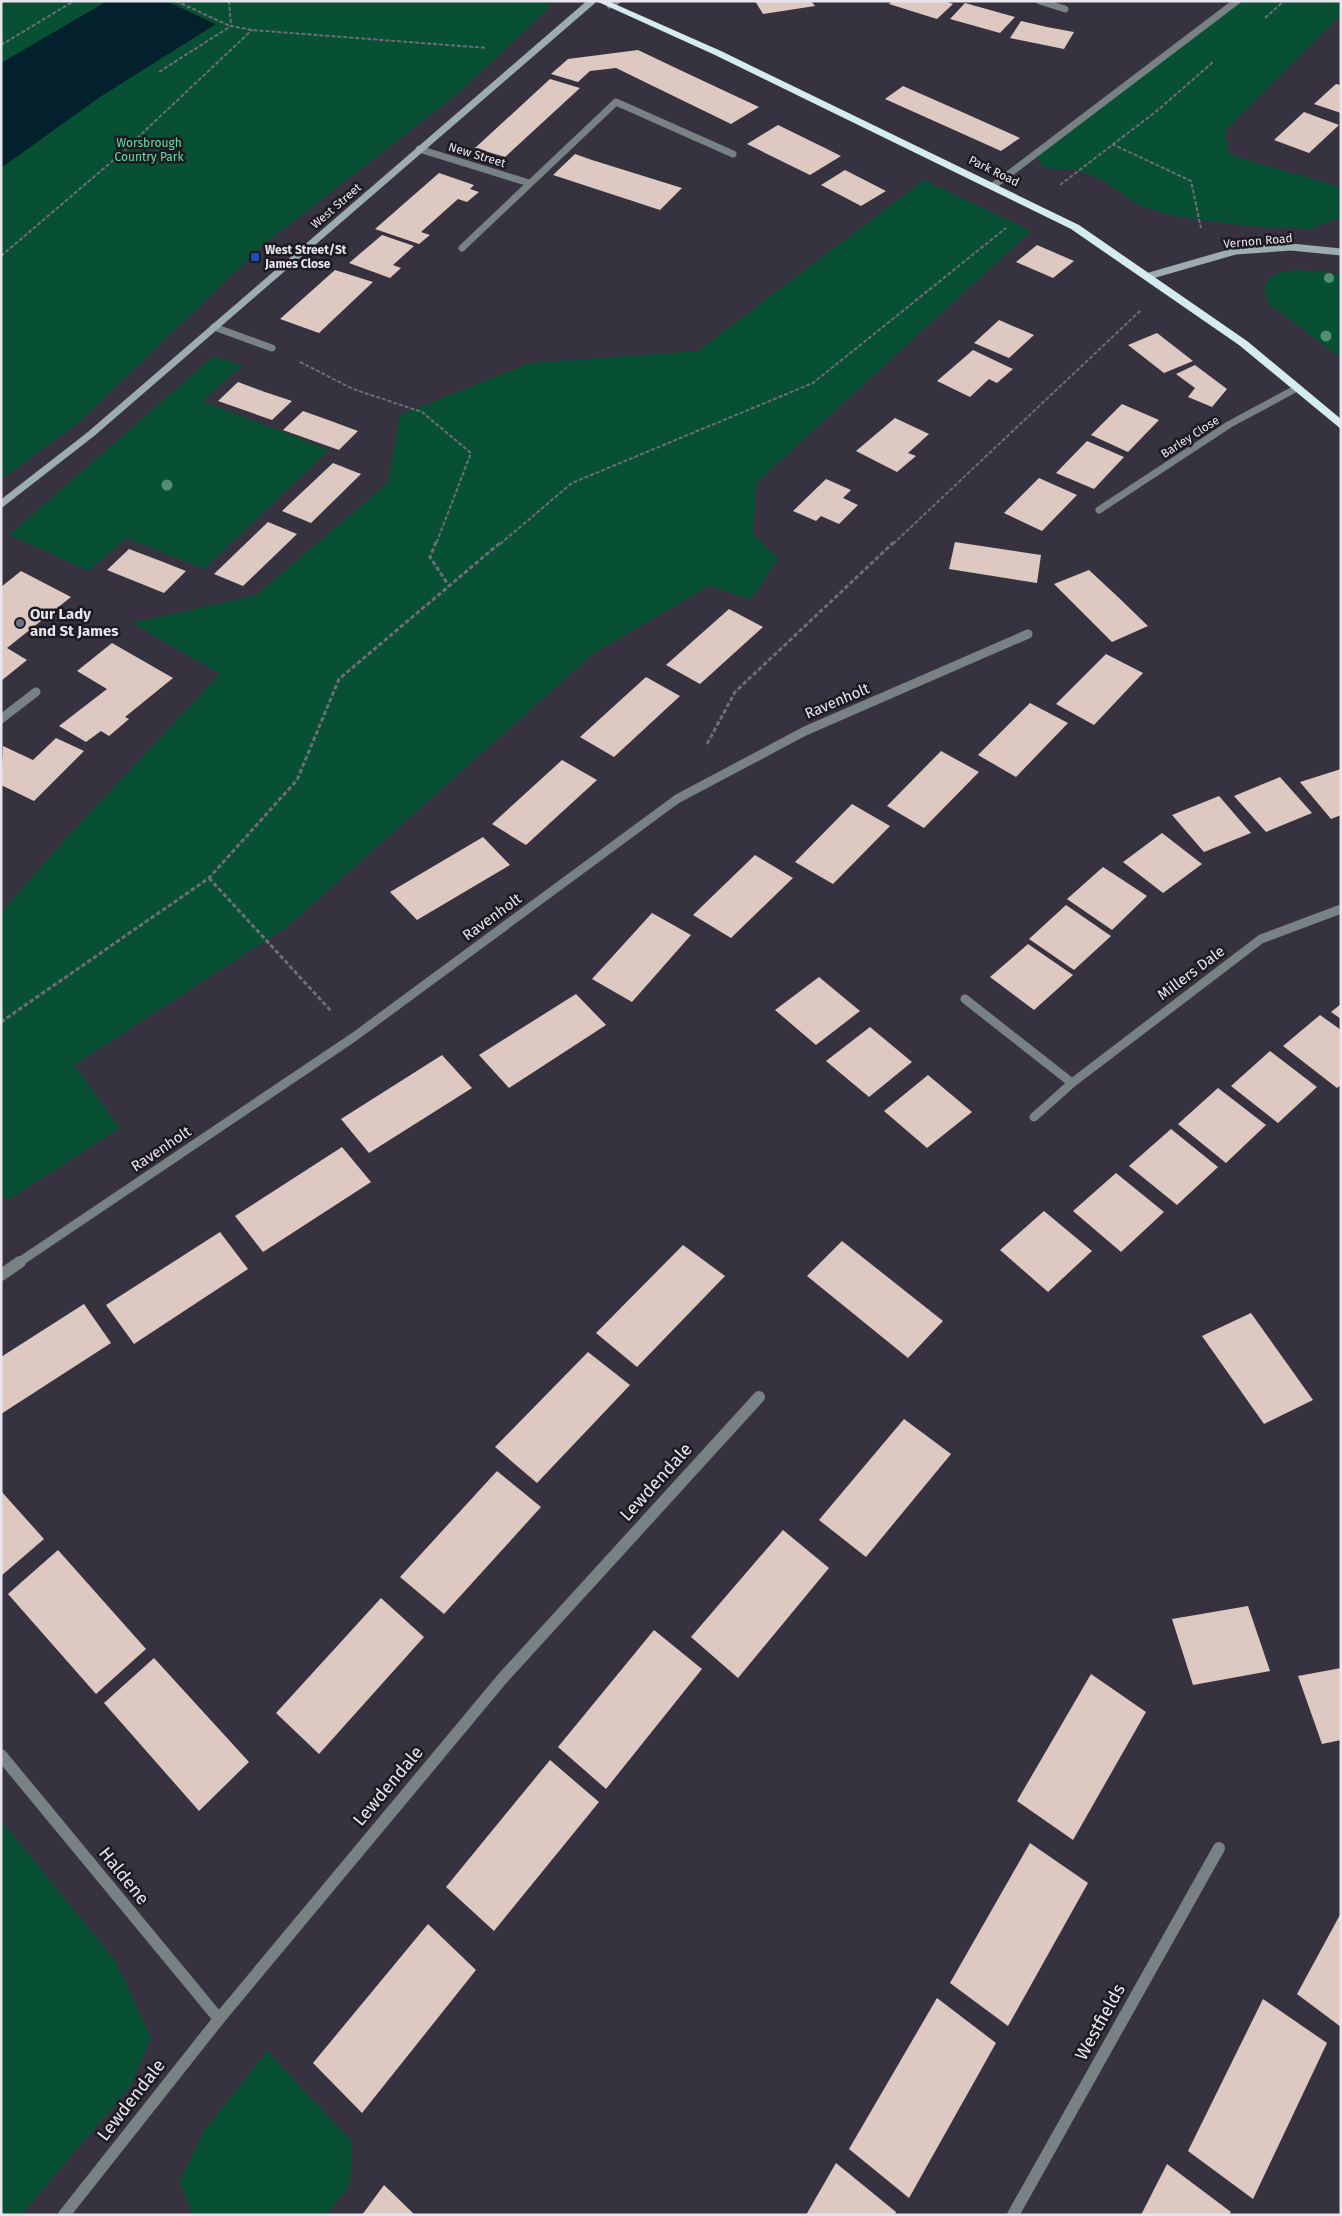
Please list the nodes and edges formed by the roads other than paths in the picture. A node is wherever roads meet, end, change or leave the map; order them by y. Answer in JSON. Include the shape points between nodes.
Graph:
{"nodes":[{"id":1,"x":592,"y":1,"type":"edge"},
{"id":2,"x":600,"y":1,"type":"edge"},
{"id":3,"x":1040,"y":1,"type":"edge"},
{"id":4,"x":1237,"y":1,"type":"edge"},
{"id":5,"x":613,"y":3,"type":"edge"},
{"id":6,"x":1065,"y":9,"type":"dead end"},
{"id":7,"x":419,"y":149,"type":"junction"},
{"id":8,"x":733,"y":154,"type":"dead end"},
{"id":9,"x":529,"y":183,"type":"junction"},
{"id":10,"x":993,"y":186,"type":"junction"},
{"id":11,"x":462,"y":248,"type":"dead end"},
{"id":12,"x":1341,"y":252,"type":"edge"},
{"id":13,"x":1149,"y":276,"type":"junction"},
{"id":14,"x":214,"y":327,"type":"junction"},
{"id":15,"x":272,"y":348,"type":"road end"},
{"id":16,"x":1297,"y":388,"type":"junction"},
{"id":17,"x":1341,"y":425,"type":"edge"},
{"id":18,"x":1,"y":504,"type":"edge"},
{"id":19,"x":1099,"y":510,"type":"dead end"},
{"id":20,"x":1028,"y":634,"type":"dead end"},
{"id":21,"x":36,"y":692,"type":"dead end"},
{"id":22,"x":1,"y":718,"type":"edge"},
{"id":23,"x":1341,"y":909,"type":"edge"},
{"id":24,"x":965,"y":999,"type":"dead end"},
{"id":25,"x":1072,"y":1083,"type":"junction"},
{"id":26,"x":1034,"y":1117,"type":"dead end"},
{"id":27,"x":1,"y":1274,"type":"edge"},
{"id":28,"x":759,"y":1397,"type":"dead end"},
{"id":29,"x":1,"y":1755,"type":"edge"},
{"id":30,"x":1220,"y":1848,"type":"dead end"},
{"id":31,"x":219,"y":2019,"type":"junction"},
{"id":32,"x":67,"y":2214,"type":"edge"},
{"id":33,"x":1013,"y":2215,"type":"edge"}],
"edges":[{"from":1,"to":7,"type":"main road","name":"West Street"},
{"from":2,"to":5,"type":"highway","name":"Park Road"},
{"from":3,"to":6,"type":"street"},
{"from":4,"to":10,"type":"street"},
{"from":5,"to":10,"type":"highway","name":"Park Road"},
{"from":7,"to":9,"type":"street","name":"New Street"},
{"from":7,"to":14,"type":"main road","name":"West Street"},
{"from":8,"to":9,"type":"street","via":[[616,102]]},
{"from":9,"to":11,"type":"street"},
{"from":10,"to":13,"type":"highway","name":"Park Road","via":[[1075,227]]},
{"from":12,"to":13,"type":"main road","name":"Vernon Road","via":[[1291,247],[1236,252]]},
{"from":13,"to":16,"type":"highway","name":"Park Road","via":[[1243,343]]},
{"from":14,"to":15,"type":"street"},
{"from":14,"to":18,"type":"main road","name":"West Street","via":[[91,434]]},
{"from":16,"to":17,"type":"highway","name":"Park Road"},
{"from":16,"to":19,"type":"street","name":"Barley Close","via":[[1230,424]]},
{"from":20,"to":27,"type":"street","name":"Ravenholt","via":[[805,731],[677,799],[354,1037]]},
{"from":21,"to":22,"type":"street"},
{"from":23,"to":25,"type":"street","name":"Millers Dale","via":[[1261,939]]},
{"from":24,"to":25,"type":"street"},
{"from":25,"to":26,"type":"street","name":"Millers Dale"},
{"from":28,"to":31,"type":"street","name":"Lewdendale","via":[[502,1678]]},
{"from":29,"to":31,"type":"street","name":"Haldene"},
{"from":30,"to":33,"type":"street","name":"Westfields"},
{"from":31,"to":32,"type":"street","name":"Lewdendale"}]}
